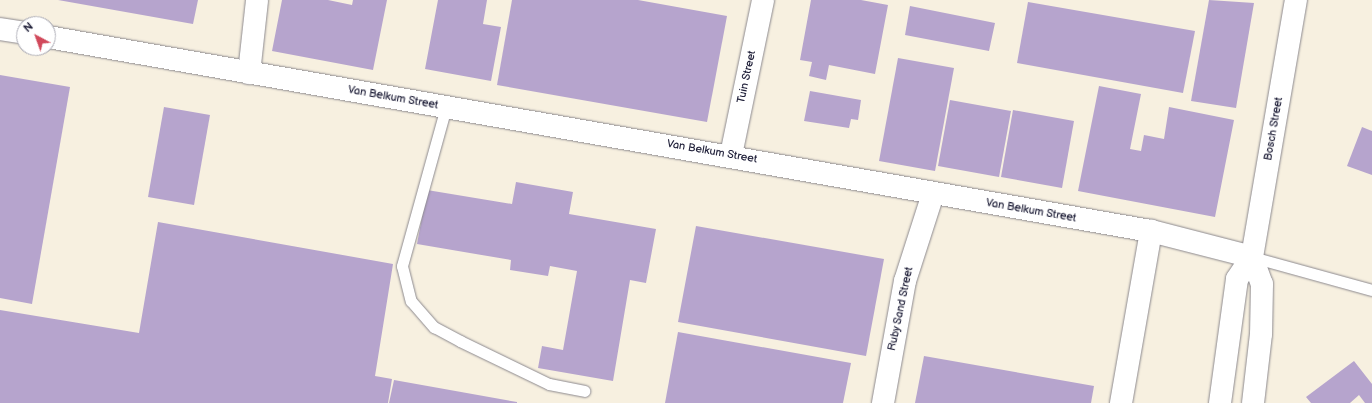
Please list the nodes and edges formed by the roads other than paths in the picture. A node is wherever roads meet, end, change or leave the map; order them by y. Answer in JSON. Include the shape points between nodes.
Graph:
{"nodes":[{"id":1,"x":258,"y":0,"type":"edge"},
{"id":2,"x":763,"y":0,"type":"edge"},
{"id":3,"x":1296,"y":0,"type":"edge"},
{"id":4,"x":0,"y":29,"type":"edge"},
{"id":5,"x":16,"y":32,"type":"edge"},
{"id":6,"x":56,"y":38,"type":"edge"},
{"id":7,"x":249,"y":73,"type":"junction"},
{"id":8,"x":446,"y":107,"type":"junction"},
{"id":9,"x":731,"y":155,"type":"junction"},
{"id":10,"x":933,"y":194,"type":"junction"},
{"id":11,"x":1151,"y":231,"type":"junction"},
{"id":12,"x":1252,"y":257,"type":"junction"},
{"id":13,"x":1372,"y":290,"type":"edge"},
{"id":14,"x":584,"y":391,"type":"dead end"},
{"id":15,"x":883,"y":403,"type":"edge"},
{"id":16,"x":1121,"y":403,"type":"edge"},
{"id":17,"x":1220,"y":403,"type":"edge"},
{"id":18,"x":1253,"y":403,"type":"edge"}],
"edges":[{"from":1,"to":7,"type":"street"},
{"from":2,"to":9,"type":"street","name":"Tuin Street"},
{"from":3,"to":12,"type":"street","name":"Bosch Street"},
{"from":4,"to":5,"type":"street"},
{"from":6,"to":7,"type":"street","name":"Van Belkum Street"},
{"from":7,"to":8,"type":"street","name":"Van Belkum Street"},
{"from":8,"to":9,"type":"street","name":"Van Belkum Street"},
{"from":8,"to":14,"type":"lane","via":[[402,266],[411,302],[434,327],[460,341],[549,384]]},
{"from":9,"to":10,"type":"street","name":"Van Belkum Street"},
{"from":10,"to":11,"type":"street","name":"Van Belkum Street"},
{"from":10,"to":15,"type":"street","name":"Ruby Sand Street","via":[[905,281]]},
{"from":11,"to":12,"type":"street","name":"Van Belkum Street"},
{"from":11,"to":16,"type":"street"},
{"from":12,"to":13,"type":"lane","name":"Van Belkum Street"},
{"from":12,"to":17,"type":"street","name":"Bosch Street","via":[[1237,279]]},
{"from":12,"to":18,"type":"street","via":[[1262,284],[1261,334]]}]}
